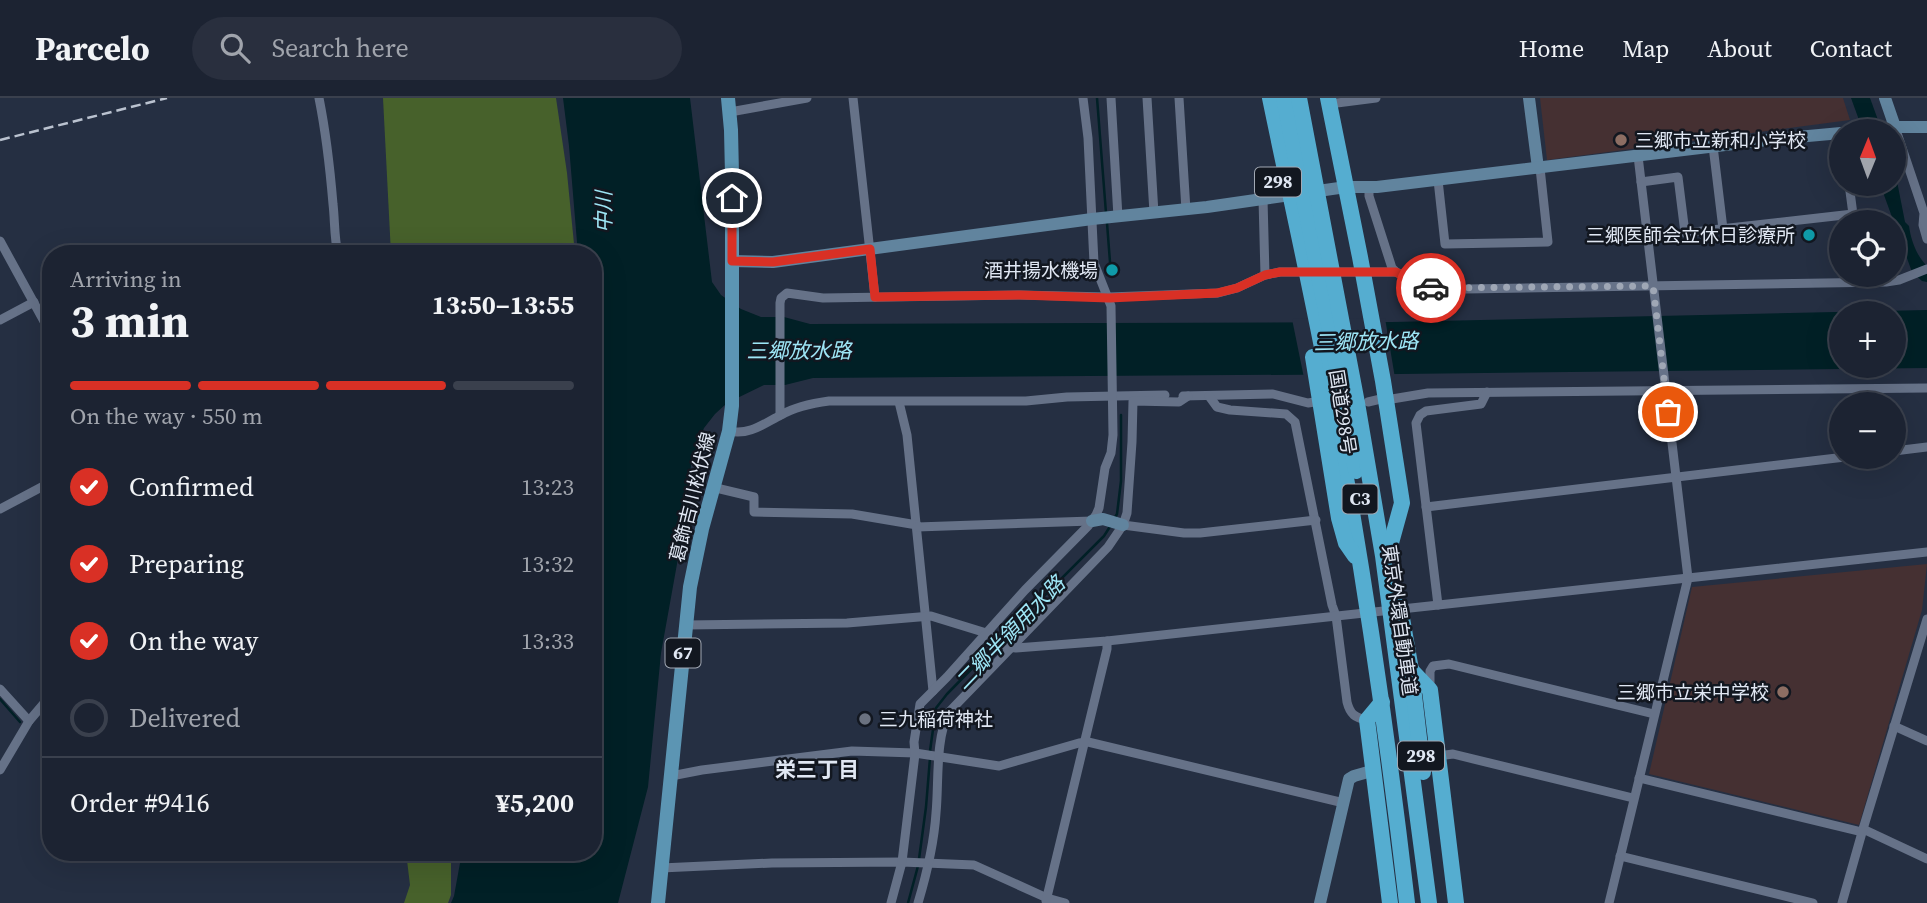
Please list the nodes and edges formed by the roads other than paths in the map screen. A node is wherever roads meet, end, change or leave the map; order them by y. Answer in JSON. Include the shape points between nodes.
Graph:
{"nodes":[{"id":1,"x":319,"y":98,"type":"edge"},
{"id":2,"x":807,"y":98,"type":"edge"},
{"id":3,"x":853,"y":98,"type":"edge"},
{"id":4,"x":1083,"y":98,"type":"edge"},
{"id":5,"x":1111,"y":98,"type":"edge"},
{"id":6,"x":1147,"y":98,"type":"edge"},
{"id":7,"x":1179,"y":98,"type":"edge"},
{"id":8,"x":1259,"y":98,"type":"edge"},
{"id":9,"x":1270,"y":98,"type":"edge"},
{"id":10,"x":1284,"y":98,"type":"edge"},
{"id":11,"x":1298,"y":98,"type":"edge"},
{"id":12,"x":1308,"y":98,"type":"edge"},
{"id":13,"x":1376,"y":98,"type":"edge"},
{"id":14,"x":1529,"y":98,"type":"edge"},
{"id":15,"x":1885,"y":98,"type":"edge"},
{"id":16,"x":1328,"y":101,"type":"edge"},
{"id":17,"x":729,"y":105,"type":"edge"},
{"id":18,"x":1890,"y":119,"type":"edge"},
{"id":19,"x":1906,"y":127,"type":"edge"},
{"id":20,"x":1927,"y":127,"type":"edge"},
{"id":21,"x":1829,"y":134,"type":"edge"},
{"id":22,"x":1713,"y":146,"type":"junction"},
{"id":23,"x":1638,"y":156,"type":"junction"},
{"id":24,"x":1906,"y":163,"type":"edge"},
{"id":25,"x":1539,"y":168,"type":"junction"},
{"id":26,"x":1438,"y":180,"type":"junction"},
{"id":27,"x":1641,"y":182,"type":"junction"},
{"id":28,"x":1346,"y":187,"type":"junction"},
{"id":29,"x":1368,"y":187,"type":"junction"},
{"id":30,"x":1281,"y":195,"type":"junction"},
{"id":31,"x":1263,"y":199,"type":"junction"},
{"id":32,"x":1186,"y":210,"type":"junction"},
{"id":33,"x":1925,"y":213,"type":"edge"},
{"id":34,"x":1154,"y":214,"type":"junction"},
{"id":35,"x":1116,"y":217,"type":"junction"},
{"id":36,"x":1094,"y":218,"type":"junction"},
{"id":37,"x":1829,"y":220,"type":"edge"},
{"id":38,"x":1723,"y":229,"type":"junction"},
{"id":39,"x":1927,"y":239,"type":"edge"},
{"id":40,"x":0,"y":240,"type":"edge"},
{"id":41,"x":336,"y":245,"type":"edge"},
{"id":42,"x":870,"y":249,"type":"junction"},
{"id":43,"x":732,"y":261,"type":"junction"},
{"id":44,"x":1927,"y":269,"type":"edge"},
{"id":45,"x":1396,"y":272,"type":"junction"},
{"id":46,"x":1265,"y":275,"type":"junction"},
{"id":47,"x":1906,"y":278,"type":"edge"},
{"id":48,"x":1829,"y":280,"type":"edge"},
{"id":49,"x":1654,"y":290,"type":"junction"},
{"id":50,"x":875,"y":297,"type":"junction"},
{"id":51,"x":34,"y":302,"type":"junction"},
{"id":52,"x":1110,"y":302,"type":"junction"},
{"id":53,"x":42,"y":317,"type":"edge"},
{"id":54,"x":0,"y":320,"type":"edge"},
{"id":55,"x":1927,"y":388,"type":"edge"},
{"id":56,"x":1665,"y":390,"type":"junction"},
{"id":57,"x":1112,"y":391,"type":"junction"},
{"id":58,"x":1487,"y":392,"type":"junction"},
{"id":59,"x":1188,"y":396,"type":"junction"},
{"id":60,"x":1209,"y":396,"type":"junction"},
{"id":61,"x":1324,"y":396,"type":"junction"},
{"id":62,"x":1386,"y":399,"type":"junction"},
{"id":63,"x":899,"y":402,"type":"junction"},
{"id":64,"x":1368,"y":402,"type":"junction"},
{"id":65,"x":780,"y":415,"type":"junction"},
{"id":66,"x":729,"y":431,"type":"junction"},
{"id":67,"x":1927,"y":447,"type":"edge"},
{"id":68,"x":1906,"y":450,"type":"edge"},
{"id":69,"x":1829,"y":459,"type":"edge"},
{"id":70,"x":1675,"y":477,"type":"junction"},
{"id":71,"x":42,"y":487,"type":"edge"},
{"id":72,"x":712,"y":487,"type":"junction"},
{"id":73,"x":1426,"y":507,"type":"junction"},
{"id":74,"x":0,"y":509,"type":"edge"},
{"id":75,"x":1316,"y":520,"type":"junction"},
{"id":76,"x":1092,"y":521,"type":"junction"},
{"id":77,"x":1124,"y":525,"type":"junction"},
{"id":78,"x":917,"y":526,"type":"junction"},
{"id":79,"x":1391,"y":543,"type":"junction"},
{"id":80,"x":1927,"y":552,"type":"edge"},
{"id":81,"x":1688,"y":578,"type":"junction"},
{"id":82,"x":1438,"y":605,"type":"junction"},
{"id":83,"x":1401,"y":609,"type":"junction"},
{"id":84,"x":1368,"y":613,"type":"junction"},
{"id":85,"x":1336,"y":616,"type":"junction"},
{"id":86,"x":925,"y":617,"type":"junction"},
{"id":87,"x":1927,"y":619,"type":"edge"},
{"id":88,"x":686,"y":625,"type":"junction"},
{"id":89,"x":991,"y":635,"type":"junction"},
{"id":90,"x":1925,"y":635,"type":"edge"},
{"id":91,"x":1107,"y":641,"type":"junction"},
{"id":92,"x":1009,"y":647,"type":"junction"},
{"id":93,"x":1410,"y":670,"type":"junction"},
{"id":94,"x":0,"y":689,"type":"edge"},
{"id":95,"x":1430,"y":690,"type":"junction"},
{"id":96,"x":933,"y":691,"type":"junction"},
{"id":97,"x":1382,"y":702,"type":"junction"},
{"id":98,"x":42,"y":706,"type":"edge"},
{"id":99,"x":1654,"y":714,"type":"junction"},
{"id":100,"x":1367,"y":720,"type":"junction"},
{"id":101,"x":29,"y":721,"type":"junction"},
{"id":102,"x":1894,"y":726,"type":"junction"},
{"id":103,"x":1927,"y":741,"type":"edge"},
{"id":104,"x":1084,"y":743,"type":"junction"},
{"id":105,"x":915,"y":752,"type":"junction"},
{"id":106,"x":940,"y":756,"type":"junction"},
{"id":107,"x":1438,"y":756,"type":"junction"},
{"id":108,"x":0,"y":770,"type":"edge"},
{"id":109,"x":1375,"y":770,"type":"junction"},
{"id":110,"x":671,"y":776,"type":"junction"},
{"id":111,"x":1639,"y":778,"type":"junction"},
{"id":112,"x":1633,"y":798,"type":"junction"},
{"id":113,"x":1344,"y":803,"type":"junction"},
{"id":114,"x":1862,"y":830,"type":"junction"},
{"id":115,"x":1620,"y":856,"type":"junction"},
{"id":116,"x":1927,"y":859,"type":"edge"},
{"id":117,"x":902,"y":862,"type":"junction"},
{"id":118,"x":929,"y":864,"type":"junction"},
{"id":119,"x":661,"y":868,"type":"junction"},
{"id":120,"x":1046,"y":900,"type":"edge"},
{"id":121,"x":658,"y":903,"type":"edge"},
{"id":122,"x":891,"y":903,"type":"edge"},
{"id":123,"x":918,"y":903,"type":"edge"},
{"id":124,"x":1065,"y":903,"type":"edge"},
{"id":125,"x":1320,"y":903,"type":"edge"},
{"id":126,"x":1391,"y":903,"type":"edge"},
{"id":127,"x":1407,"y":903,"type":"edge"},
{"id":128,"x":1417,"y":903,"type":"edge"},
{"id":129,"x":1429,"y":903,"type":"edge"},
{"id":130,"x":1438,"y":903,"type":"edge"},
{"id":131,"x":1456,"y":903,"type":"edge"},
{"id":132,"x":1609,"y":903,"type":"edge"},
{"id":133,"x":1813,"y":903,"type":"edge"},
{"id":134,"x":1842,"y":903,"type":"edge"}],
"edges":[{"from":1,"to":41,"type":"street","via":[[327,136]]},
{"from":2,"to":17,"type":"street"},
{"from":3,"to":42,"type":"street"},
{"from":4,"to":36,"type":"street"},
{"from":5,"to":35,"type":"street"},
{"from":6,"to":34,"type":"street"},
{"from":7,"to":32,"type":"street"},
{"from":8,"to":30,"type":"highway","name":"国道298号","number":"298"},
{"from":9,"to":61,"type":"highway","name":"国道298号","number":"298"},
{"from":10,"to":128,"type":"highway","name":"東京外環自動車道","number":"C3","via":[[1369,551]]},
{"from":11,"to":129,"type":"highway","name":"東京外環自動車道","number":"C3","via":[[1383,556]]},
{"from":12,"to":64,"type":"highway","name":"国道298号","number":"298"},
{"from":13,"to":16,"type":"street"},
{"from":14,"to":25,"type":"street"},
{"from":15,"to":18,"type":"street"},
{"from":16,"to":28,"type":"highway","name":"国道298号","number":"298"},
{"from":17,"to":43,"type":"main road","name":"葛飾吉川松伏線","number":"67"},
{"from":19,"to":20,"type":"street"},
{"from":21,"to":22,"type":"street"},
{"from":22,"to":23,"type":"street"},
{"from":22,"to":38,"type":"street"},
{"from":23,"to":25,"type":"street"},
{"from":23,"to":27,"type":"street"},
{"from":24,"to":33,"type":"street"},
{"from":25,"to":26,"type":"street"},
{"from":25,"to":26,"type":"street","via":[[1548,242],[1445,244]]},
{"from":26,"to":29,"type":"street"},
{"from":27,"to":38,"type":"street","via":[[1678,177],[1685,233]]},
{"from":27,"to":49,"type":"street"},
{"from":28,"to":29,"type":"street"},
{"from":28,"to":30,"type":"street"},
{"from":28,"to":62,"type":"highway","name":"国道298号","number":"298"},
{"from":29,"to":45,"type":"street"},
{"from":30,"to":31,"type":"street"},
{"from":30,"to":61,"type":"highway","name":"国道298号","number":"298"},
{"from":31,"to":32,"type":"street"},
{"from":31,"to":46,"type":"street"},
{"from":32,"to":34,"type":"street"},
{"from":33,"to":39,"type":"street"},
{"from":34,"to":35,"type":"street"},
{"from":35,"to":36,"type":"street"},
{"from":36,"to":42,"type":"street"},
{"from":36,"to":52,"type":"street","via":[[1095,266]]},
{"from":37,"to":38,"type":"street"},
{"from":40,"to":51,"type":"street"},
{"from":42,"to":43,"type":"street","via":[[773,262]]},
{"from":42,"to":50,"type":"street"},
{"from":43,"to":66,"type":"main road","name":"葛飾吉川松伏線","number":"67"},
{"from":44,"to":47,"type":"street"},
{"from":45,"to":46,"type":"street"},
{"from":45,"to":49,"type":"street","via":[[1437,289]]},
{"from":46,"to":52,"type":"street","via":[[1226,292]]},
{"from":48,"to":49,"type":"street"},
{"from":49,"to":56,"type":"street"},
{"from":50,"to":52,"type":"street","via":[[1020,295]]},
{"from":50,"to":65,"type":"street","via":[[787,293],[781,298]]},
{"from":51,"to":53,"type":"street"},
{"from":51,"to":54,"type":"street"},
{"from":52,"to":57,"type":"street"},
{"from":55,"to":56,"type":"street"},
{"from":56,"to":58,"type":"street"},
{"from":56,"to":70,"type":"street"},
{"from":57,"to":59,"type":"street"},
{"from":57,"to":63,"type":"street","via":[[1026,401]]},
{"from":57,"to":76,"type":"street","via":[[1111,453]]},
{"from":58,"to":62,"type":"street"},
{"from":58,"to":73,"type":"street","via":[[1481,404],[1420,415],[1416,423]]},
{"from":59,"to":60,"type":"street"},
{"from":59,"to":77,"type":"street","via":[[1179,402],[1133,401]]},
{"from":60,"to":61,"type":"street","via":[[1273,394],[1308,403]]},
{"from":60,"to":75,"type":"street","via":[[1217,407],[1286,414],[1295,422]]},
{"from":61,"to":84,"type":"highway","name":"国道298号","number":"298","via":[[1339,518],[1346,543],[1361,564]]},
{"from":62,"to":64,"type":"street"},
{"from":62,"to":79,"type":"highway","name":"国道298号","number":"298","via":[[1402,503]]},
{"from":63,"to":65,"type":"street","via":[[830,401]]},
{"from":63,"to":78,"type":"street"},
{"from":64,"to":79,"type":"highway","name":"国道298号","number":"298"},
{"from":65,"to":66,"type":"street","via":[[757,429]]},
{"from":66,"to":72,"type":"main road","name":"葛飾吉川松伏線","number":"67"},
{"from":67,"to":68,"type":"street"},
{"from":69,"to":70,"type":"street"},
{"from":70,"to":73,"type":"street"},
{"from":70,"to":81,"type":"street"},
{"from":71,"to":74,"type":"street"},
{"from":72,"to":78,"type":"street","via":[[754,497],[754,512],[852,514]]},
{"from":72,"to":88,"type":"main road","name":"葛飾吉川松伏線","number":"67"},
{"from":73,"to":82,"type":"street"},
{"from":75,"to":77,"type":"street","via":[[1199,533]]},
{"from":75,"to":85,"type":"street"},
{"from":76,"to":77,"type":"street"},
{"from":76,"to":78,"type":"street"},
{"from":76,"to":89,"type":"street","via":[[1006,610]]},
{"from":77,"to":92,"type":"street"},
{"from":78,"to":86,"type":"street"},
{"from":79,"to":83,"type":"highway","name":"国道298号","number":"298"},
{"from":80,"to":81,"type":"street"},
{"from":81,"to":82,"type":"street"},
{"from":81,"to":99,"type":"street"},
{"from":82,"to":83,"type":"street"},
{"from":83,"to":84,"type":"street"},
{"from":83,"to":93,"type":"highway","name":"国道298号","number":"298"},
{"from":84,"to":85,"type":"street"},
{"from":84,"to":97,"type":"highway","name":"国道298号","number":"298"},
{"from":85,"to":91,"type":"street"},
{"from":85,"to":100,"type":"street","via":[[1349,710]]},
{"from":86,"to":88,"type":"street","via":[[847,624]]},
{"from":86,"to":89,"type":"street"},
{"from":86,"to":96,"type":"street"},
{"from":87,"to":90,"type":"street"},
{"from":88,"to":110,"type":"main road","name":"葛飾吉川松伏線","number":"67"},
{"from":89,"to":92,"type":"street"},
{"from":89,"to":96,"type":"street"},
{"from":90,"to":102,"type":"street"},
{"from":91,"to":92,"type":"street"},
{"from":91,"to":104,"type":"street"},
{"from":92,"to":106,"type":"street","via":[[949,712]]},
{"from":93,"to":95,"type":"highway"},
{"from":93,"to":130,"type":"highway","name":"国道298号","number":"298"},
{"from":94,"to":101,"type":"street"},
{"from":95,"to":99,"type":"street","via":[[1433,666],[1449,664]]},
{"from":95,"to":107,"type":"highway","number":"298"},
{"from":96,"to":105,"type":"street","via":[[920,704]]},
{"from":97,"to":100,"type":"highway"},
{"from":97,"to":127,"type":"highway","name":"国道298号","number":"298"},
{"from":98,"to":101,"type":"street"},
{"from":99,"to":111,"type":"street"},
{"from":100,"to":109,"type":"highway","number":"298"},
{"from":101,"to":108,"type":"street"},
{"from":102,"to":103,"type":"street"},
{"from":102,"to":114,"type":"street"},
{"from":104,"to":106,"type":"street","via":[[999,766]]},
{"from":104,"to":113,"type":"street"},
{"from":104,"to":120,"type":"street"},
{"from":105,"to":106,"type":"street"},
{"from":105,"to":110,"type":"street","via":[[852,751]]},
{"from":105,"to":117,"type":"street"},
{"from":106,"to":118,"type":"street"},
{"from":107,"to":112,"type":"street","via":[[1453,754]]},
{"from":107,"to":131,"type":"highway","number":"298"},
{"from":109,"to":113,"type":"street","via":[[1349,779]]},
{"from":109,"to":126,"type":"highway","number":"298"},
{"from":110,"to":119,"type":"main road","name":"葛飾吉川松伏線","number":"67"},
{"from":111,"to":112,"type":"street"},
{"from":111,"to":114,"type":"street"},
{"from":112,"to":115,"type":"street"},
{"from":113,"to":125,"type":"street"},
{"from":114,"to":116,"type":"street"},
{"from":114,"to":134,"type":"street"},
{"from":115,"to":132,"type":"street"},
{"from":115,"to":133,"type":"street"},
{"from":117,"to":118,"type":"street"},
{"from":117,"to":119,"type":"street"},
{"from":117,"to":122,"type":"street"},
{"from":118,"to":120,"type":"street","via":[[974,865]]},
{"from":118,"to":123,"type":"street"},
{"from":119,"to":121,"type":"main road","name":"葛飾吉川松伏線","number":"67"},
{"from":120,"to":124,"type":"street"}]}
